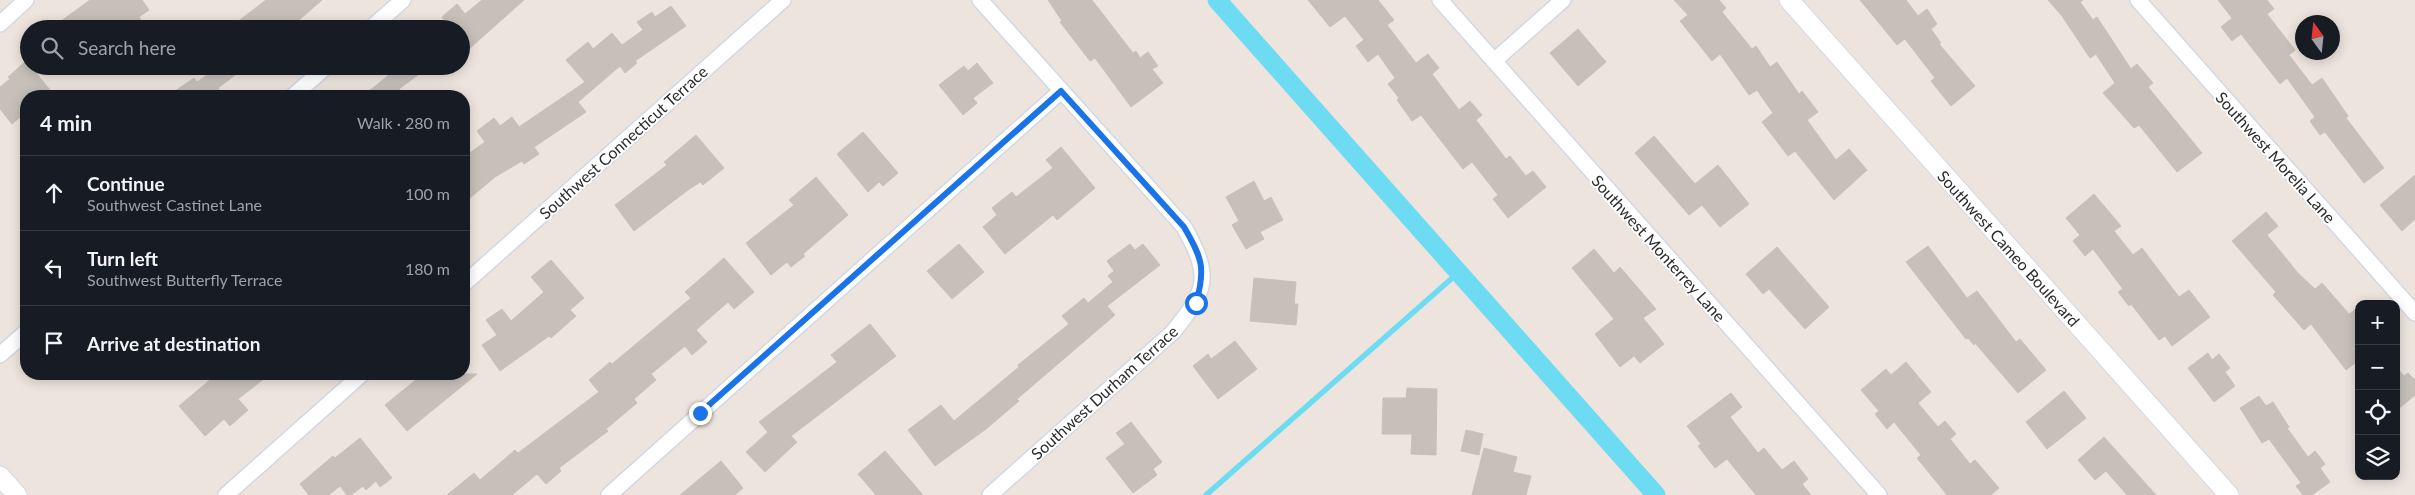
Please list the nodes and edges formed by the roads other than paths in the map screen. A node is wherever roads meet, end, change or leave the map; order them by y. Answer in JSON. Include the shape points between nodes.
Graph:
{"nodes":[{"id":1,"x":26,"y":0,"type":"edge"},
{"id":2,"x":402,"y":0,"type":"edge"},
{"id":3,"x":783,"y":0,"type":"edge"},
{"id":4,"x":980,"y":0,"type":"edge"},
{"id":5,"x":1440,"y":0,"type":"edge"},
{"id":6,"x":1563,"y":0,"type":"edge"},
{"id":7,"x":1789,"y":0,"type":"edge"},
{"id":8,"x":2138,"y":0,"type":"edge"},
{"id":9,"x":380,"y":20,"type":"edge"},
{"id":10,"x":0,"y":24,"type":"edge"},
{"id":11,"x":1494,"y":61,"type":"junction"},
{"id":12,"x":318,"y":75,"type":"edge"},
{"id":13,"x":300,"y":90,"type":"edge"},
{"id":14,"x":1061,"y":91,"type":"junction"},
{"id":15,"x":470,"y":279,"type":"edge"},
{"id":16,"x":2415,"y":313,"type":"edge"},
{"id":17,"x":20,"y":337,"type":"edge"},
{"id":18,"x":0,"y":355,"type":"edge"},
{"id":19,"x":355,"y":380,"type":"edge"},
{"id":20,"x":0,"y":476,"type":"edge"},
{"id":21,"x":17,"y":495,"type":"edge"},
{"id":22,"x":226,"y":495,"type":"edge"},
{"id":23,"x":609,"y":495,"type":"edge"},
{"id":24,"x":990,"y":495,"type":"edge"},
{"id":25,"x":1879,"y":495,"type":"edge"},
{"id":26,"x":2229,"y":495,"type":"edge"}],
"edges":[{"from":1,"to":10,"type":"street"},
{"from":2,"to":9,"type":"street"},
{"from":3,"to":15,"type":"street","name":"Southwest Connecticut Terrace"},
{"from":4,"to":14,"type":"street"},
{"from":5,"to":11,"type":"street","name":"Southwest Monterrey Lane"},
{"from":6,"to":11,"type":"street"},
{"from":7,"to":26,"type":"street","name":"Southwest Cameo Boulevard"},
{"from":8,"to":16,"type":"street","name":"Southwest Morelia Lane"},
{"from":11,"to":25,"type":"street","name":"Southwest Monterrey Lane"},
{"from":12,"to":13,"type":"street"},
{"from":14,"to":23,"type":"street"},
{"from":14,"to":24,"type":"street","name":"Southwest Durham Terrace","via":[[1184,227],[1198,251],[1203,279],[1196,303],[1173,332]]},
{"from":17,"to":18,"type":"street"},
{"from":19,"to":22,"type":"street"},
{"from":20,"to":21,"type":"street"}]}
